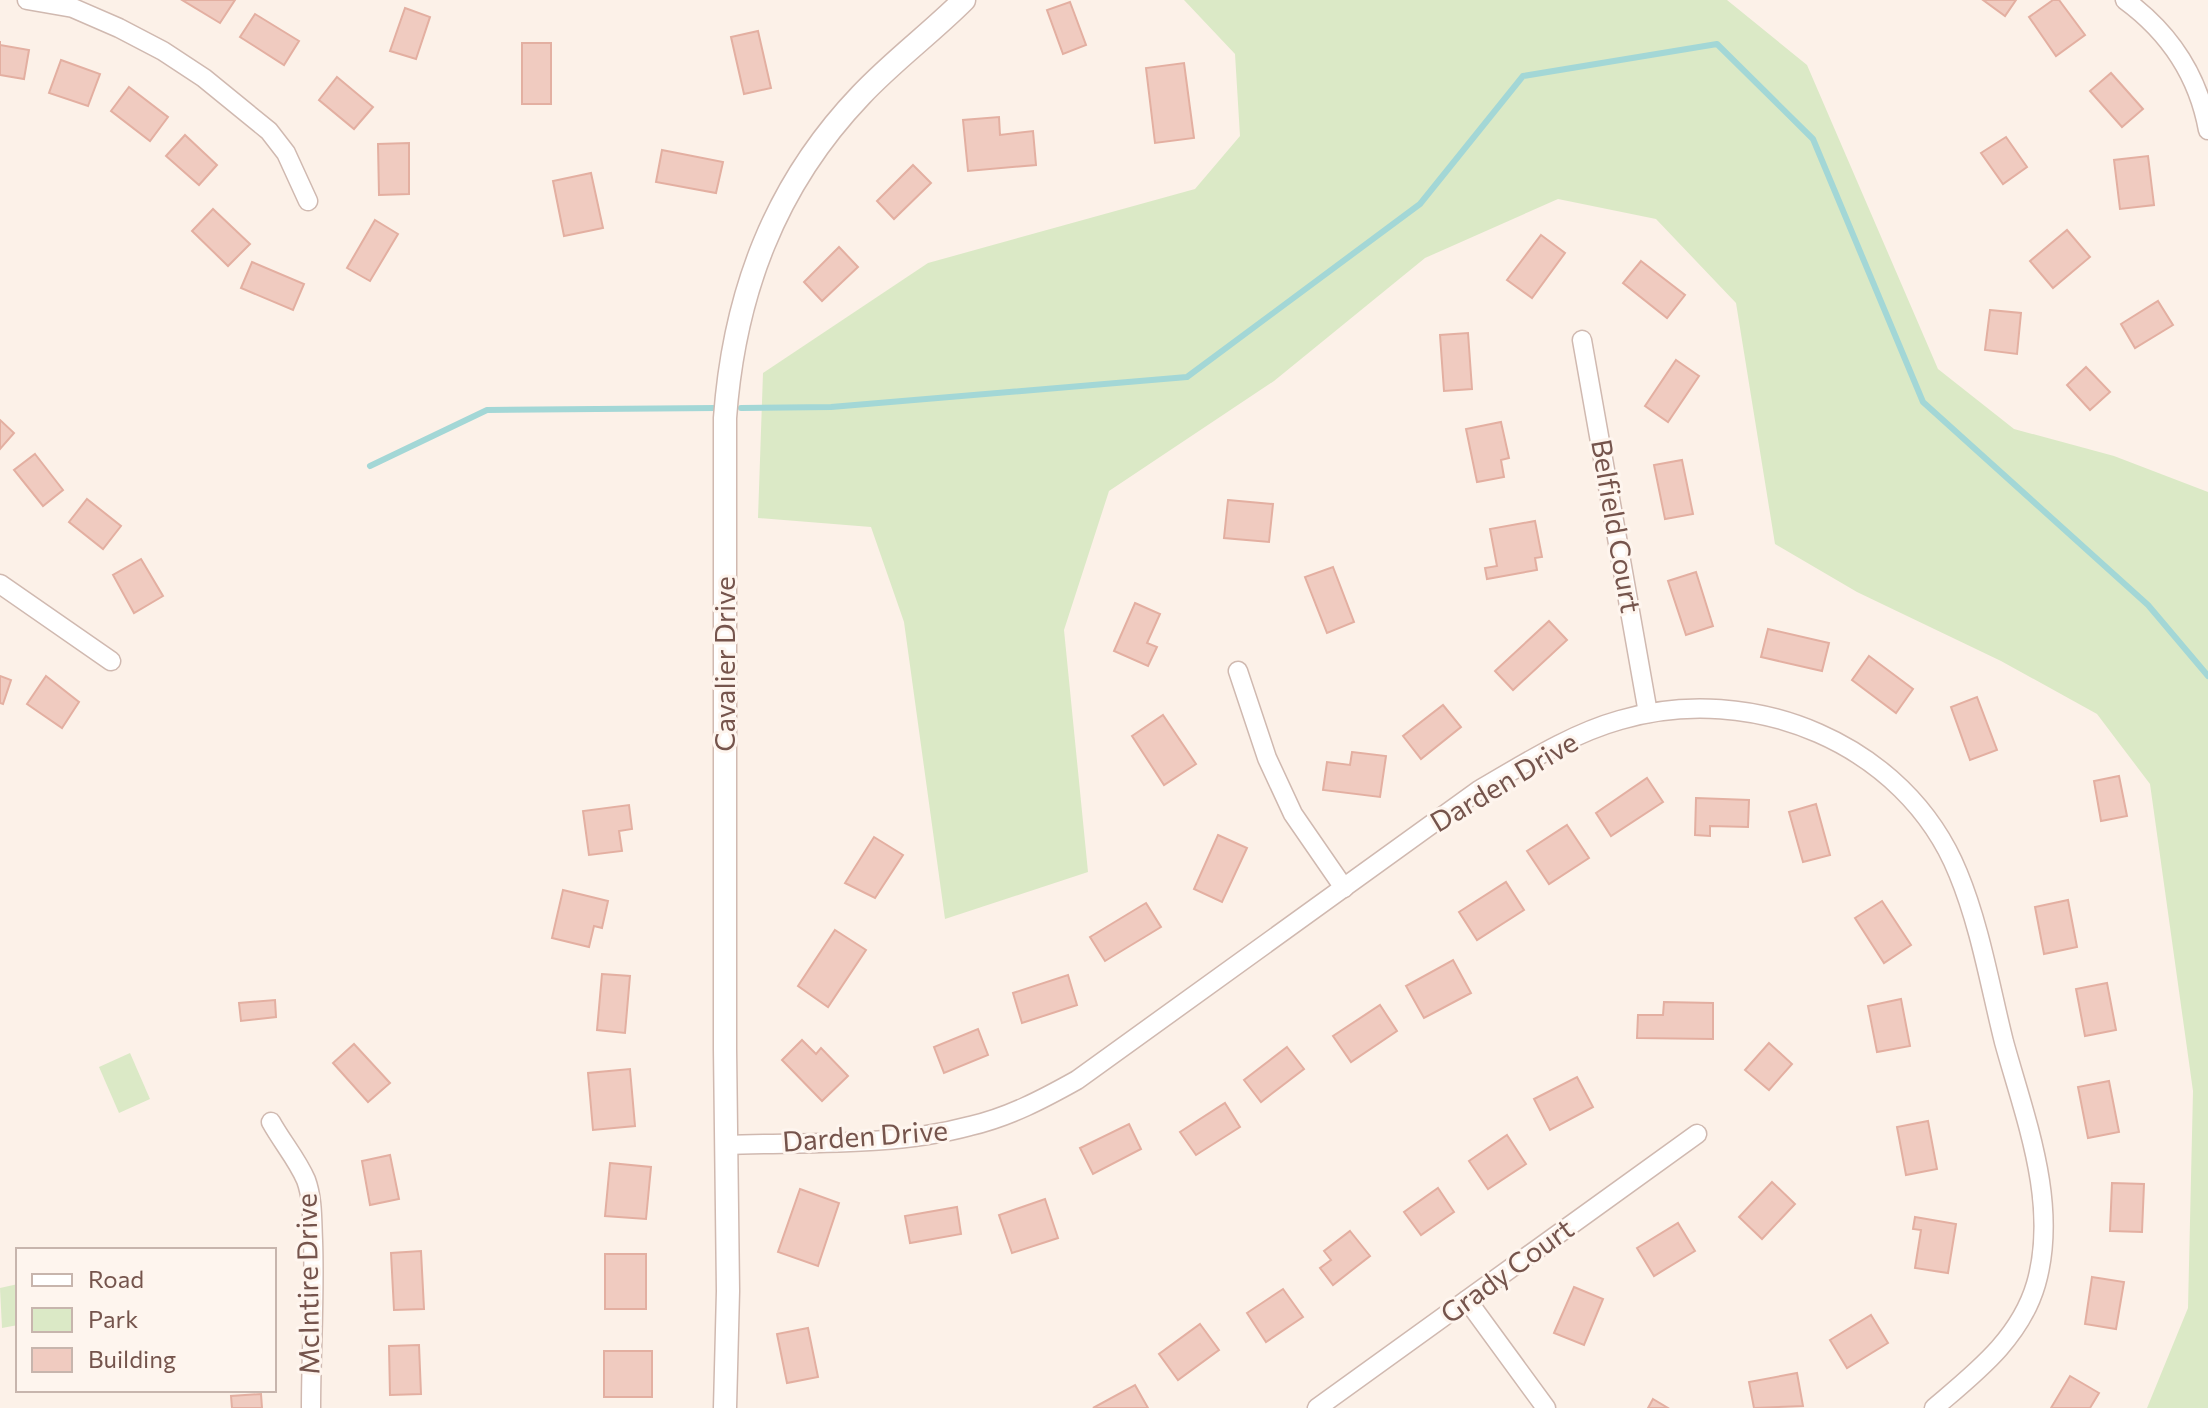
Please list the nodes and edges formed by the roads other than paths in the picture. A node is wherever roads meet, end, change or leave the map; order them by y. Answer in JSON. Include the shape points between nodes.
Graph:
{"nodes":[{"id":1,"x":27,"y":0,"type":"edge"},
{"id":2,"x":964,"y":0,"type":"edge"},
{"id":3,"x":2125,"y":0,"type":"edge"},
{"id":4,"x":52,"y":2,"type":"edge"},
{"id":5,"x":2208,"y":130,"type":"edge"},
{"id":6,"x":308,"y":201,"type":"dead end"},
{"id":7,"x":1582,"y":340,"type":"dead end"},
{"id":8,"x":0,"y":584,"type":"edge"},
{"id":9,"x":111,"y":661,"type":"dead end"},
{"id":10,"x":1238,"y":671,"type":"dead end"},
{"id":11,"x":1648,"y":713,"type":"junction"},
{"id":12,"x":1344,"y":888,"type":"junction"},
{"id":13,"x":271,"y":1122,"type":"dead end"},
{"id":14,"x":1697,"y":1134,"type":"dead end"},
{"id":15,"x":726,"y":1145,"type":"junction"},
{"id":16,"x":1467,"y":1300,"type":"junction"},
{"id":17,"x":311,"y":1408,"type":"edge"},
{"id":18,"x":725,"y":1408,"type":"edge"},
{"id":19,"x":1317,"y":1408,"type":"edge"},
{"id":20,"x":1546,"y":1408,"type":"edge"},
{"id":21,"x":1934,"y":1408,"type":"edge"}],
"edges":[{"from":1,"to":4,"type":"street"},
{"from":2,"to":15,"type":"street","name":"Cavalier Drive","via":[[858,97],[804,169],[773,222],[734,336],[725,418]]},
{"from":3,"to":5,"type":"street","via":[[2158,27],[2181,56],[2195,82]]},
{"from":4,"to":6,"type":"street","via":[[119,28],[204,78],[269,131],[286,153]]},
{"from":7,"to":11,"type":"street","name":"Belfield Court"},
{"from":8,"to":9,"type":"street"},
{"from":10,"to":12,"type":"street","via":[[1267,758],[1293,814]]},
{"from":11,"to":12,"type":"street","name":"Darden Drive","via":[[1595,728],[1517,768]]},
{"from":11,"to":21,"type":"street","name":"Darden Drive","via":[[1728,710],[1809,728],[1844,744],[1918,808],[1958,872],[2029,1132],[2044,1230],[2036,1286],[2010,1337]]},
{"from":12,"to":15,"type":"street","name":"Darden Drive","via":[[1077,1080],[1002,1117],[902,1138]]},
{"from":13,"to":17,"type":"street","name":"McIntire Drive","via":[[297,1162],[311,1202]]},
{"from":14,"to":16,"type":"street","name":"Grady Court"},
{"from":15,"to":18,"type":"street","name":"Cavalier Drive"},
{"from":16,"to":19,"type":"street","name":"Grady Court"},
{"from":16,"to":20,"type":"street"}]}
